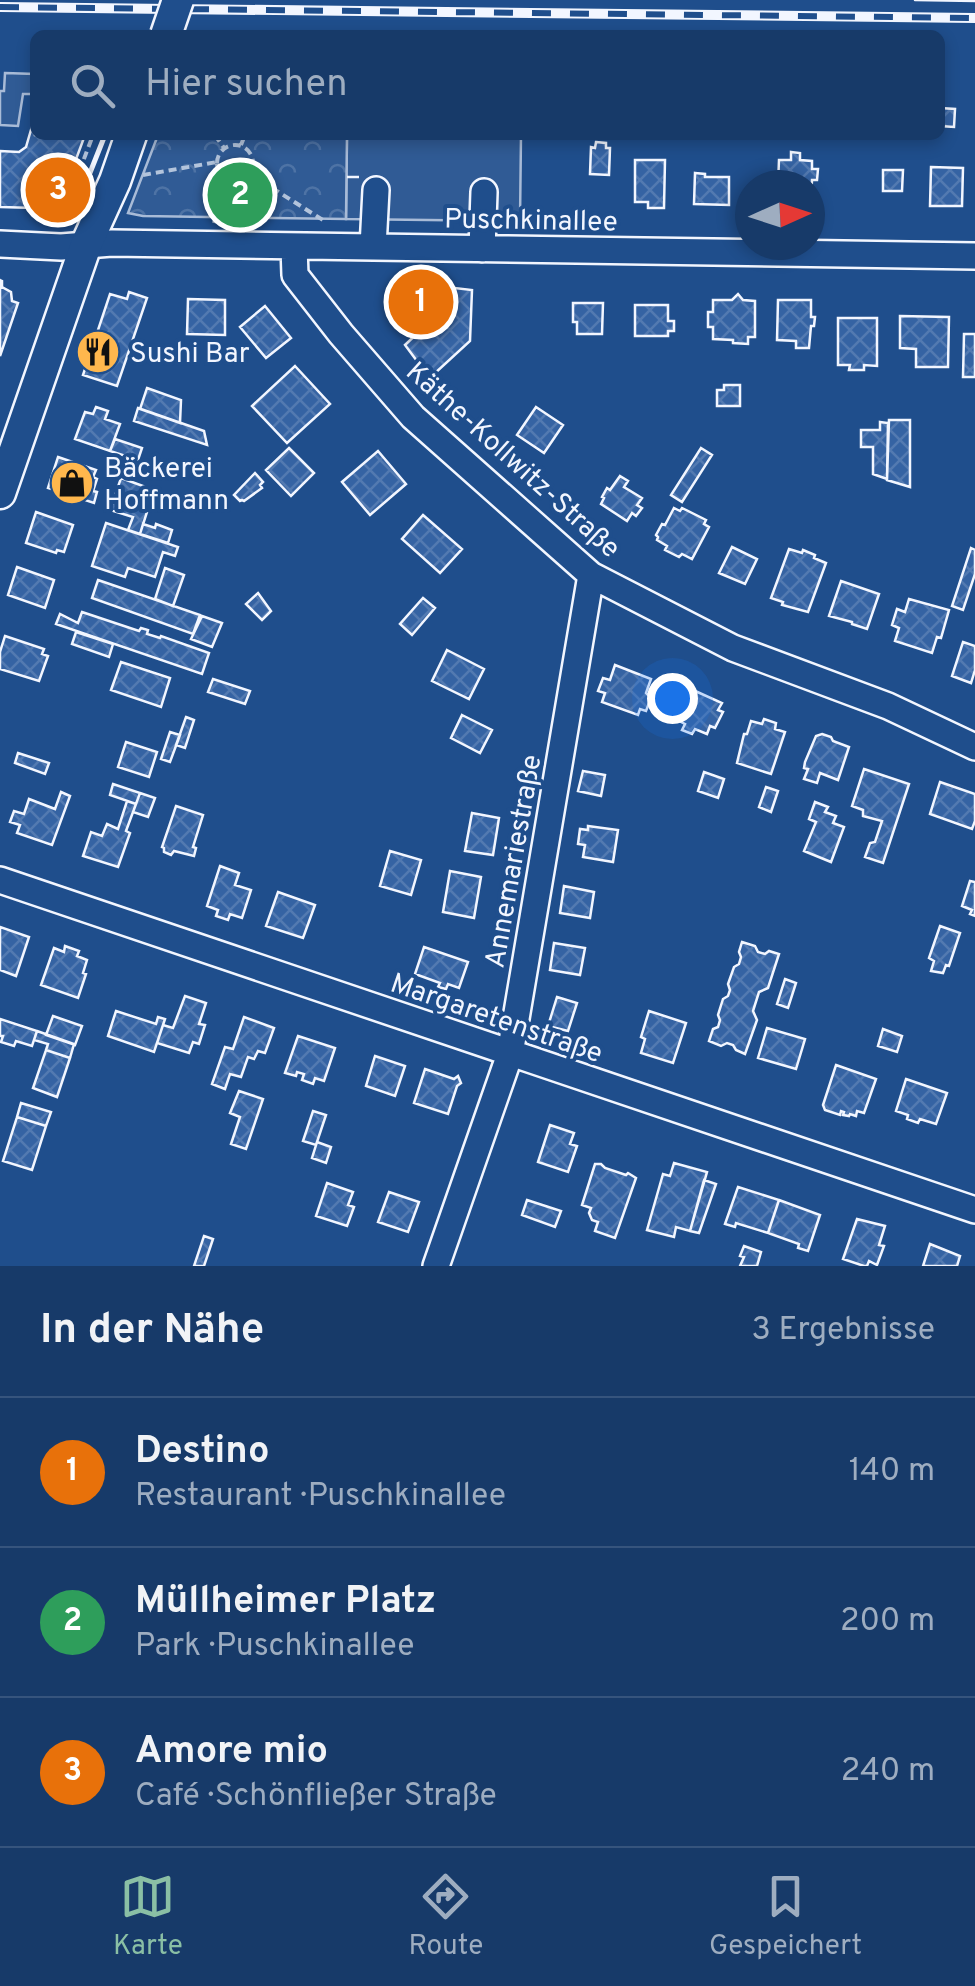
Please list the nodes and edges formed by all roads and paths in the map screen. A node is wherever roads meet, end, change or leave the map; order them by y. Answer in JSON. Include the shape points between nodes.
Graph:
{"nodes":[{"id":1,"x":178,"y":0,"type":"edge"},
{"id":2,"x":168,"y":30,"type":"edge"},
{"id":3,"x":91,"y":140,"type":"edge"},
{"id":4,"x":129,"y":140,"type":"edge"},
{"id":5,"x":218,"y":140,"type":"edge"},
{"id":6,"x":243,"y":140,"type":"edge"},
{"id":7,"x":241,"y":145,"type":"junction"},
{"id":8,"x":224,"y":148,"type":"junction"},
{"id":9,"x":217,"y":162,"type":"junction"},
{"id":10,"x":250,"y":174,"type":"junction"},
{"id":11,"x":132,"y":177,"type":"dead end"},
{"id":12,"x":227,"y":180,"type":"junction"},
{"id":13,"x":376,"y":190,"type":"dead end"},
{"id":14,"x":484,"y":192,"type":"dead end"},
{"id":15,"x":214,"y":223,"type":"dead end"},
{"id":16,"x":335,"y":227,"type":"dead end"},
{"id":17,"x":80,"y":234,"type":"junction"},
{"id":18,"x":0,"y":244,"type":"edge"},
{"id":19,"x":294,"y":247,"type":"junction"},
{"id":20,"x":373,"y":247,"type":"junction"},
{"id":21,"x":482,"y":248,"type":"junction"},
{"id":22,"x":975,"y":256,"type":"edge"},
{"id":23,"x":0,"y":494,"type":"edge"},
{"id":24,"x":591,"y":575,"type":"junction"},
{"id":25,"x":975,"y":747,"type":"edge"},
{"id":26,"x":0,"y":880,"type":"edge"},
{"id":27,"x":510,"y":1054,"type":"junction"},
{"id":28,"x":975,"y":1210,"type":"edge"},
{"id":29,"x":436,"y":1266,"type":"edge"}],
"edges":[{"from":1,"to":2,"type":"main road","bridge":true},
{"from":3,"to":17,"type":"path","via":[[65,209]]},
{"from":4,"to":17,"type":"main road","via":[[114,180]]},
{"from":5,"to":8,"type":"path"},
{"from":6,"to":7,"type":"path"},
{"from":7,"to":8,"type":"path"},
{"from":7,"to":10,"type":"path","via":[[254,160]]},
{"from":8,"to":9,"type":"path"},
{"from":9,"to":11,"type":"path"},
{"from":9,"to":12,"type":"path"},
{"from":10,"to":12,"type":"path"},
{"from":10,"to":16,"type":"path"},
{"from":12,"to":15,"type":"path"},
{"from":13,"to":20,"type":"street"},
{"from":14,"to":21,"type":"street"},
{"from":17,"to":18,"type":"street","name":"Puschkinallee","via":[[62,247]]},
{"from":17,"to":19,"type":"street","name":"Puschkinallee","via":[[112,244]]},
{"from":17,"to":23,"type":"main road"},
{"from":19,"to":20,"type":"street","name":"Puschkinallee"},
{"from":19,"to":24,"type":"street","name":"Käthe-Kollwitz-Straße","via":[[295,275],[413,416]]},
{"from":20,"to":21,"type":"street","name":"Puschkinallee"},
{"from":21,"to":22,"type":"street","name":"Puschkinallee"},
{"from":24,"to":25,"type":"street","name":"Käthe-Kollwitz-Straße","via":[[733,648],[888,706]]},
{"from":24,"to":27,"type":"street","name":"Annemariestraße"},
{"from":26,"to":27,"type":"street","name":"Margaretenstraße"},
{"from":27,"to":28,"type":"street","name":"Margaretenstraße"},
{"from":27,"to":29,"type":"street","name":"Annemariestraße"}]}
